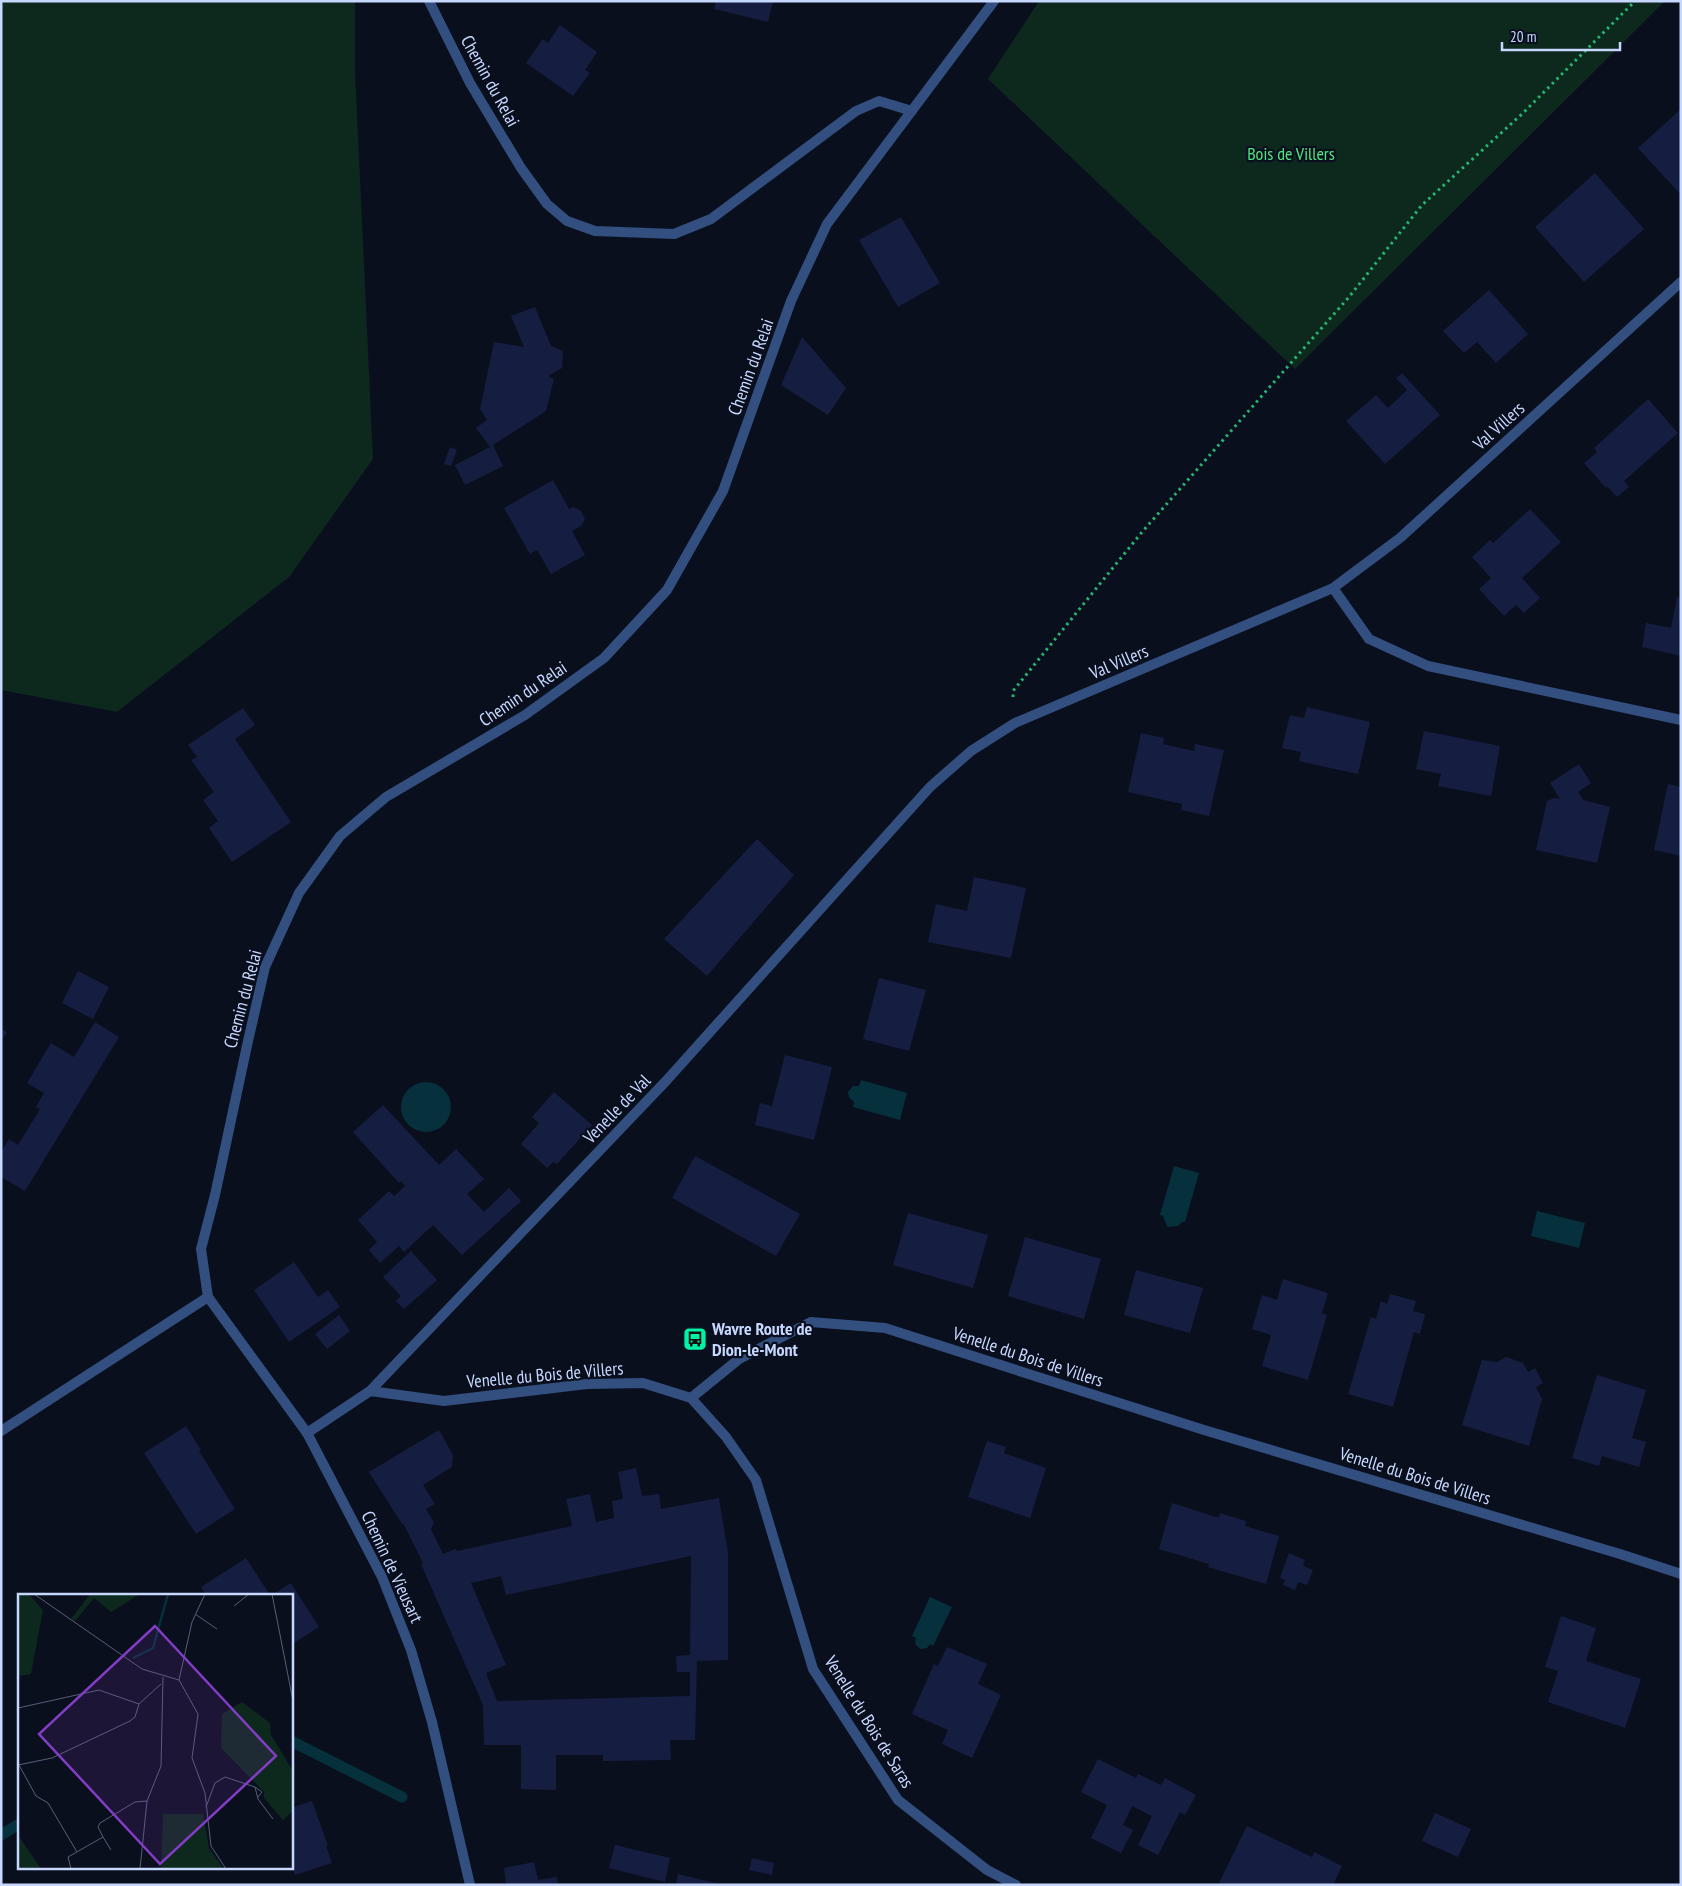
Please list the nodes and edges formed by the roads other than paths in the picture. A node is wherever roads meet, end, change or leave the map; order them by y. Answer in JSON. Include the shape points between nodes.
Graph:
{"nodes":[{"id":1,"x":429,"y":1,"type":"edge"},
{"id":2,"x":994,"y":1,"type":"edge"},
{"id":3,"x":912,"y":111,"type":"junction"},
{"id":4,"x":1681,"y":282,"type":"edge"},
{"id":5,"x":1333,"y":588,"type":"junction"},
{"id":6,"x":1681,"y":720,"type":"edge"},
{"id":7,"x":930,"y":787,"type":"joint"},
{"id":8,"x":208,"y":1297,"type":"junction"},
{"id":9,"x":370,"y":1391,"type":"junction"},
{"id":10,"x":691,"y":1398,"type":"junction"},
{"id":11,"x":1,"y":1431,"type":"edge"},
{"id":12,"x":307,"y":1433,"type":"junction"},
{"id":13,"x":1681,"y":1574,"type":"edge"},
{"id":14,"x":470,"y":1885,"type":"edge"},
{"id":15,"x":1016,"y":1885,"type":"edge"}],
"edges":[{"from":1,"to":3,"type":"street","name":"Chemin du Relai","via":[[470,83],[547,204],[567,221],[595,231],[674,234],[683,231],[711,219],[856,111],[879,101]]},
{"from":2,"to":3,"type":"street","name":"Chemin du Relai"},
{"from":3,"to":8,"type":"street","name":"Chemin du Relai","via":[[827,224],[791,301],[724,491],[667,590],[604,658],[526,715],[386,797],[340,836],[299,893],[265,967],[201,1249]]},
{"from":4,"to":5,"type":"street","name":"Val Villers","via":[[1400,538]]},
{"from":5,"to":6,"type":"street","via":[[1369,638],[1428,666]]},
{"from":5,"to":7,"type":"street","name":"Val Villers","via":[[1015,723],[971,752]]},
{"from":7,"to":9,"type":"street","name":"Venelle de Val","via":[[666,1081]]},
{"from":8,"to":11,"type":"street"},
{"from":8,"to":12,"type":"street","name":"Chemin de Vieusart"},
{"from":9,"to":10,"type":"street","name":"Venelle du Bois de Villers","via":[[444,1401],[587,1384],[643,1383]]},
{"from":9,"to":12,"type":"street","name":"Venelle de Val"},
{"from":10,"to":13,"type":"street","name":"Venelle du Bois de Villers","via":[[739,1359],[811,1322],[885,1328],[1204,1430]]},
{"from":10,"to":15,"type":"street","name":"Venelle du Bois de Saras","via":[[726,1437],[756,1480],[813,1669],[898,1800],[987,1870]]},
{"from":12,"to":14,"type":"street","name":"Chemin de Vieusart","via":[[382,1577],[411,1650],[432,1722]]}]}
